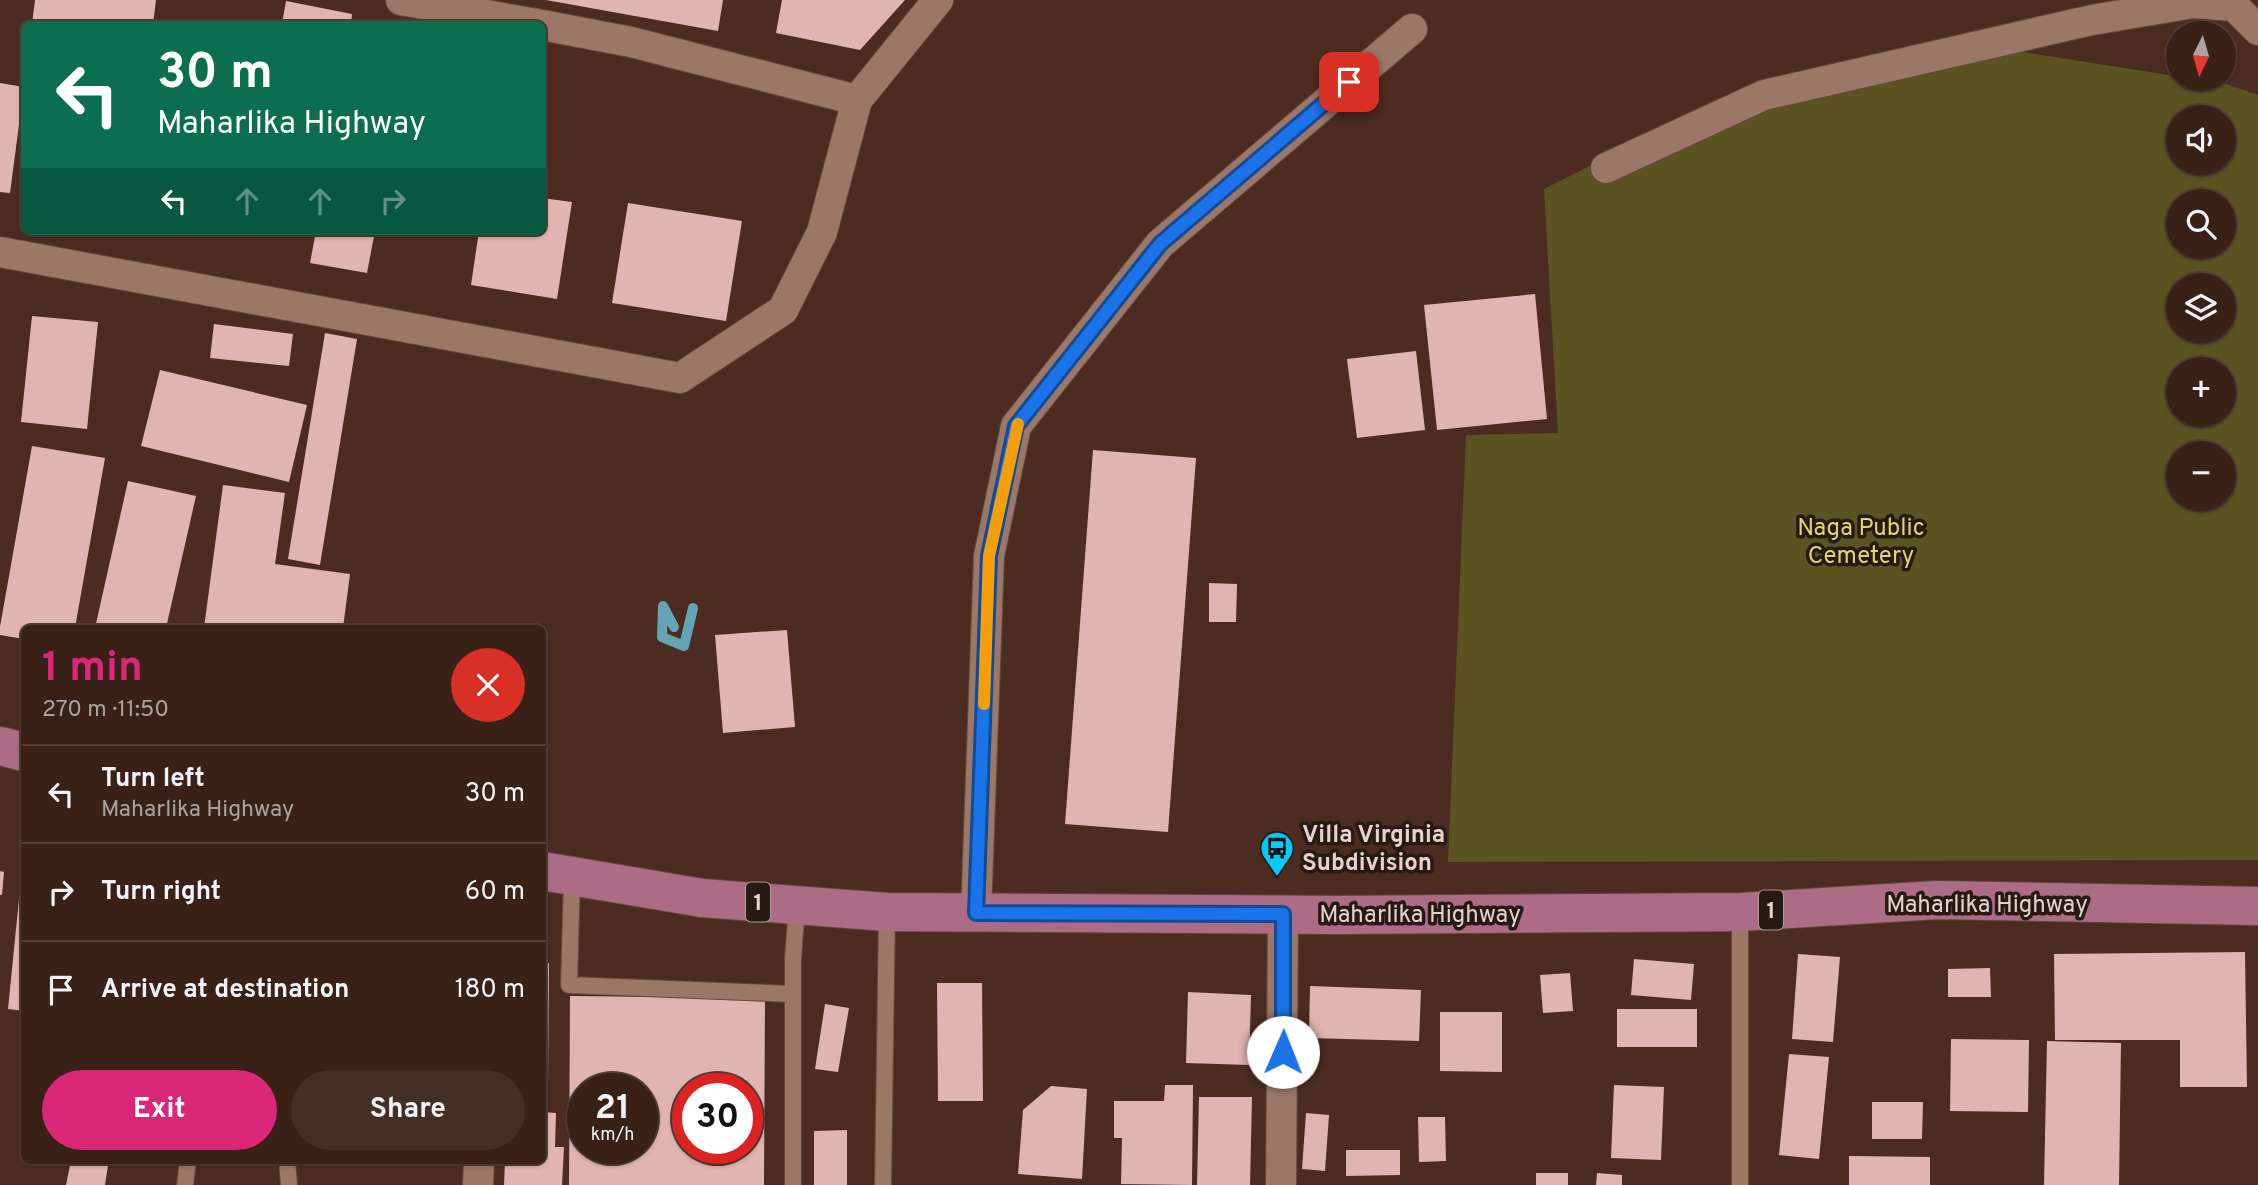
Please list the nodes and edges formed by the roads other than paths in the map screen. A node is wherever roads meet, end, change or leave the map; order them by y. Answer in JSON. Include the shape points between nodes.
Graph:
{"nodes":[{"id":1,"x":401,"y":0,"type":"edge"},
{"id":2,"x":938,"y":0,"type":"edge"},
{"id":3,"x":2078,"y":11,"type":"edge"},
{"id":4,"x":518,"y":21,"type":"edge"},
{"id":5,"x":546,"y":26,"type":"edge"},
{"id":6,"x":1412,"y":29,"type":"dead end"},
{"id":7,"x":2258,"y":30,"type":"edge"},
{"id":8,"x":857,"y":100,"type":"junction"},
{"id":9,"x":1606,"y":168,"type":"dead end"},
{"id":10,"x":0,"y":252,"type":"edge"},
{"id":11,"x":0,"y":746,"type":"edge"},
{"id":12,"x":21,"y":751,"type":"edge"},
{"id":13,"x":557,"y":874,"type":"edge"},
{"id":14,"x":797,"y":905,"type":"junction"},
{"id":15,"x":2258,"y":906,"type":"edge"},
{"id":16,"x":887,"y":912,"type":"junction"},
{"id":17,"x":1740,"y":912,"type":"junction"},
{"id":18,"x":976,"y":913,"type":"junction"},
{"id":19,"x":1283,"y":914,"type":"junction"},
{"id":20,"x":793,"y":994,"type":"junction"},
{"id":21,"x":188,"y":1164,"type":"edge"},
{"id":22,"x":287,"y":1164,"type":"edge"},
{"id":23,"x":479,"y":1164,"type":"edge"},
{"id":24,"x":186,"y":1185,"type":"edge"},
{"id":25,"x":289,"y":1185,"type":"edge"},
{"id":26,"x":478,"y":1185,"type":"edge"},
{"id":27,"x":793,"y":1185,"type":"edge"},
{"id":28,"x":883,"y":1185,"type":"edge"},
{"id":29,"x":1281,"y":1185,"type":"edge"},
{"id":30,"x":1740,"y":1185,"type":"edge"}],
"edges":[{"from":1,"to":4,"type":"street"},
{"from":2,"to":8,"type":"street"},
{"from":3,"to":7,"type":"street","via":[[2193,3],[2234,6]]},
{"from":3,"to":9,"type":"street","via":[[1764,95]]},
{"from":5,"to":8,"type":"street","via":[[631,42]]},
{"from":6,"to":18,"type":"street","via":[[1160,244],[1016,426],[989,556]]},
{"from":8,"to":10,"type":"street","via":[[822,232],[783,310],[680,378]]},
{"from":11,"to":12,"type":"main road"},
{"from":13,"to":14,"type":"main road","name":"Maharlika Highway","number":"1","via":[[702,898]]},
{"from":13,"to":20,"type":"lane","via":[[569,985]]},
{"from":14,"to":16,"type":"main road","name":"Maharlika Highway","number":"1"},
{"from":14,"to":20,"type":"lane"},
{"from":15,"to":17,"type":"main road","name":"Maharlika Highway","number":"1","via":[[1937,900]]},
{"from":16,"to":18,"type":"main road","name":"Maharlika Highway","number":"1"},
{"from":16,"to":28,"type":"lane"},
{"from":17,"to":19,"type":"main road","name":"Maharlika Highway","number":"1"},
{"from":17,"to":30,"type":"lane"},
{"from":18,"to":19,"type":"main road","name":"Maharlika Highway","number":"1"},
{"from":19,"to":29,"type":"street"},
{"from":20,"to":27,"type":"lane"},
{"from":21,"to":24,"type":"lane"},
{"from":22,"to":25,"type":"lane"},
{"from":23,"to":26,"type":"street"}]}
